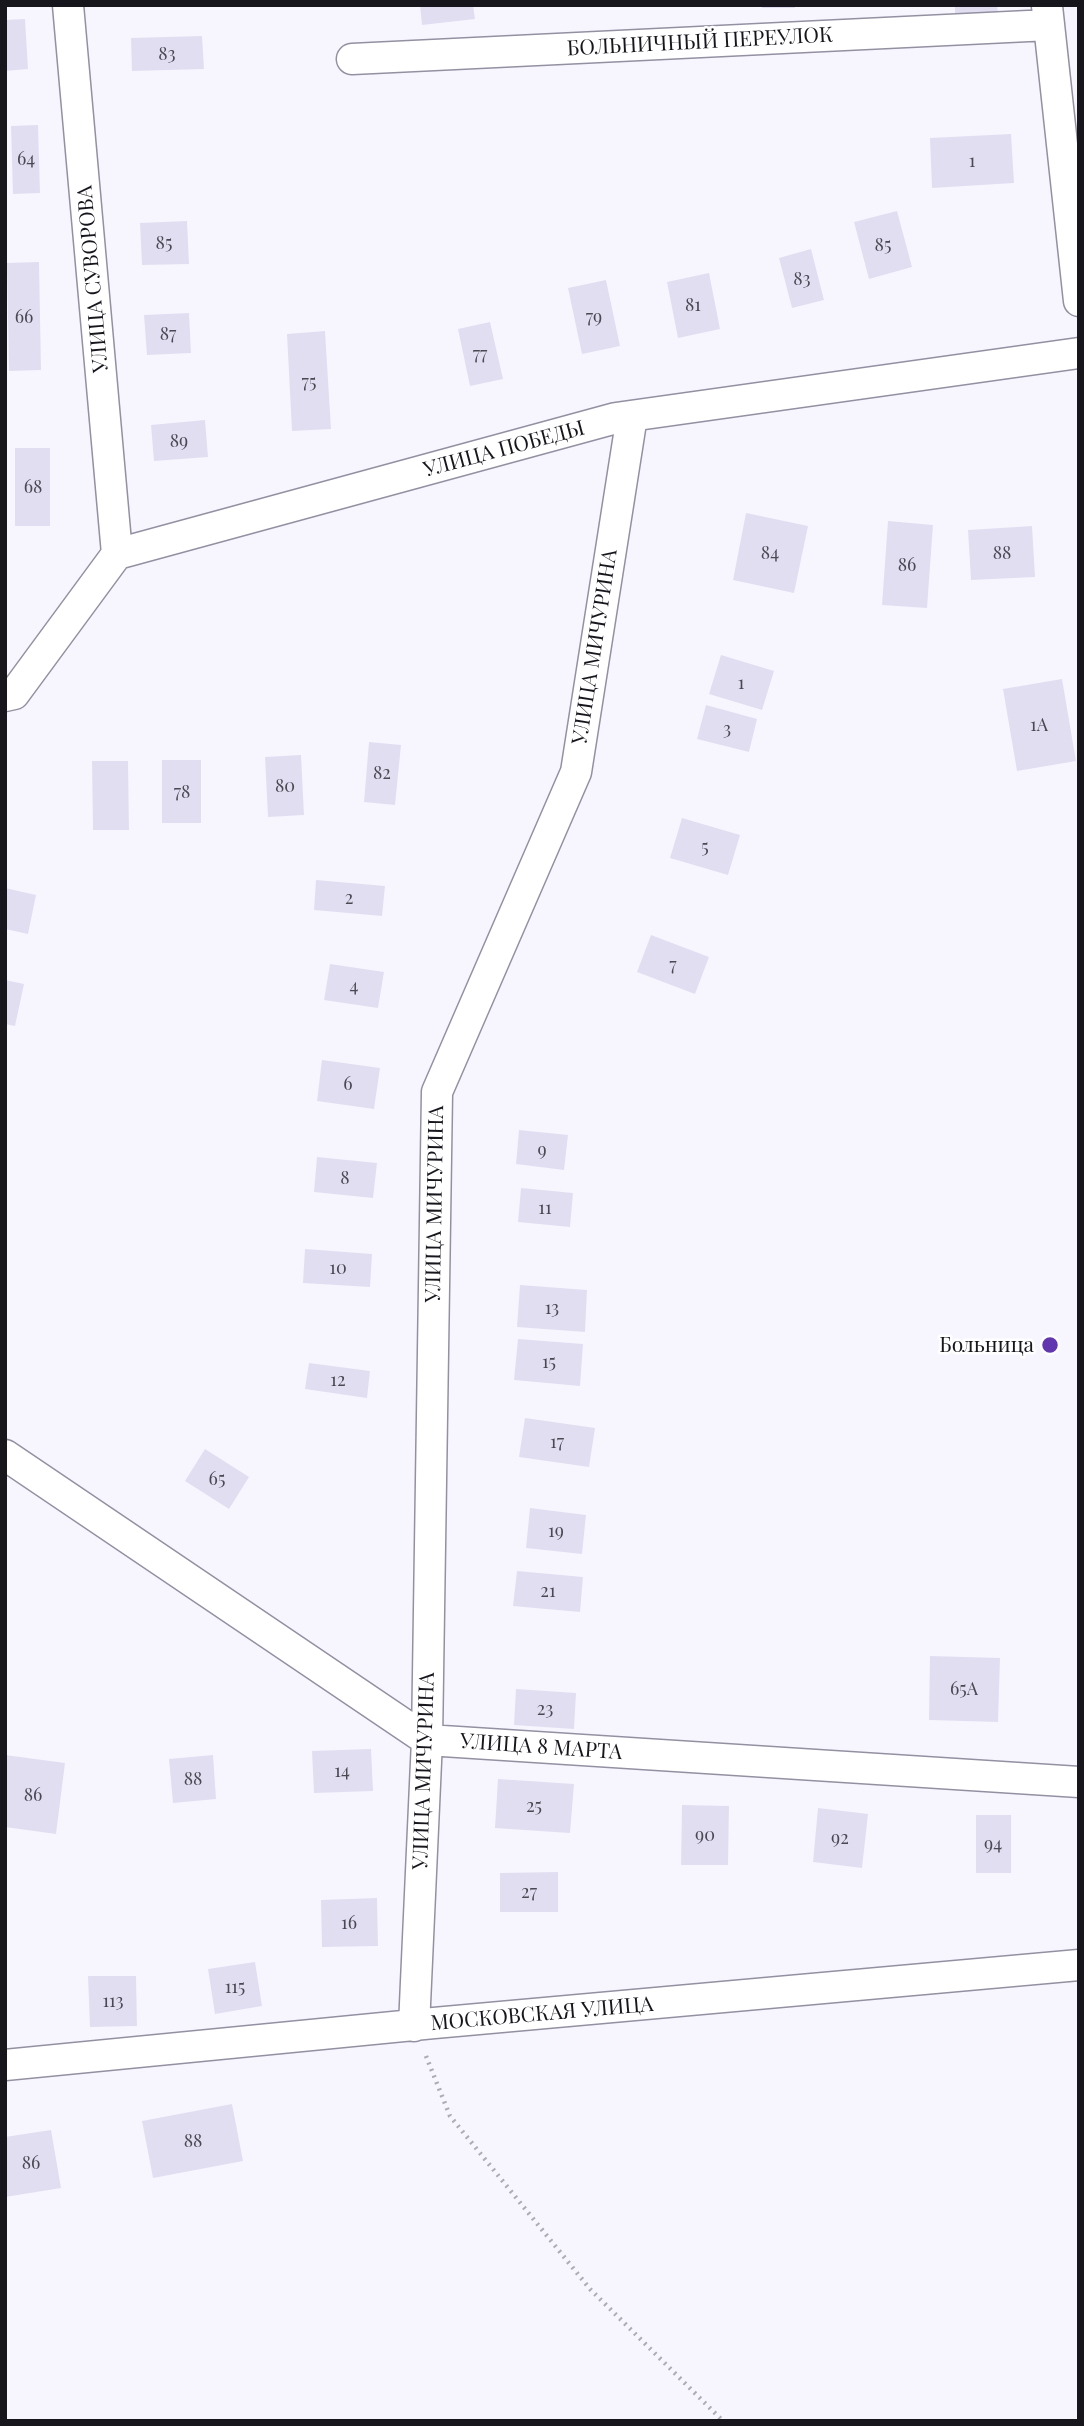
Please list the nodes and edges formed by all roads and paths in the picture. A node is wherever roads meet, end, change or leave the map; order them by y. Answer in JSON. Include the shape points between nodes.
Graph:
{"nodes":[{"id":1,"x":68,"y":5,"type":"edge"},
{"id":2,"x":1048,"y":15,"type":"edge"},
{"id":3,"x":352,"y":59,"type":"dead end"},
{"id":4,"x":1079,"y":300,"type":"edge"},
{"id":5,"x":1079,"y":353,"type":"edge"},
{"id":6,"x":632,"y":416,"type":"junction"},
{"id":7,"x":117,"y":554,"type":"junction"},
{"id":8,"x":5,"y":696,"type":"edge"},
{"id":9,"x":5,"y":1455,"type":"edge"},
{"id":10,"x":427,"y":1740,"type":"junction"},
{"id":11,"x":1079,"y":1782,"type":"edge"},
{"id":12,"x":1079,"y":1965,"type":"edge"},
{"id":13,"x":414,"y":2025,"type":"junction"},
{"id":14,"x":5,"y":2065,"type":"edge"},
{"id":15,"x":723,"y":2421,"type":"edge"}],
"edges":[{"from":1,"to":7,"type":"street","name":"УЛИЦА СУВОРОВА"},
{"from":2,"to":3,"type":"street","name":"БОЛЬНИЧНЫЙ ПЕРЕУЛОК"},
{"from":2,"to":4,"type":"street"},
{"from":5,"to":6,"type":"street","name":"УЛИЦА ПОБЕДЫ"},
{"from":6,"to":7,"type":"street","name":"УЛИЦА ПОБЕДЫ"},
{"from":6,"to":10,"type":"street","name":"УЛИЦА МИЧУРИНА","via":[[576,772],[437,1091]]},
{"from":7,"to":8,"type":"street","via":[[14,694]]},
{"from":9,"to":10,"type":"street"},
{"from":10,"to":11,"type":"street","name":"УЛИЦА 8 МАРТА"},
{"from":10,"to":13,"type":"street","name":"УЛИЦА МИЧУРИНА"},
{"from":12,"to":13,"type":"street","name":"МОСКОВСКАЯ УЛИЦА"},
{"from":13,"to":14,"type":"street","name":"МОСКОВСКАЯ УЛИЦА"},
{"from":13,"to":15,"type":"path","via":[[450,2116],[590,2289]]}]}
